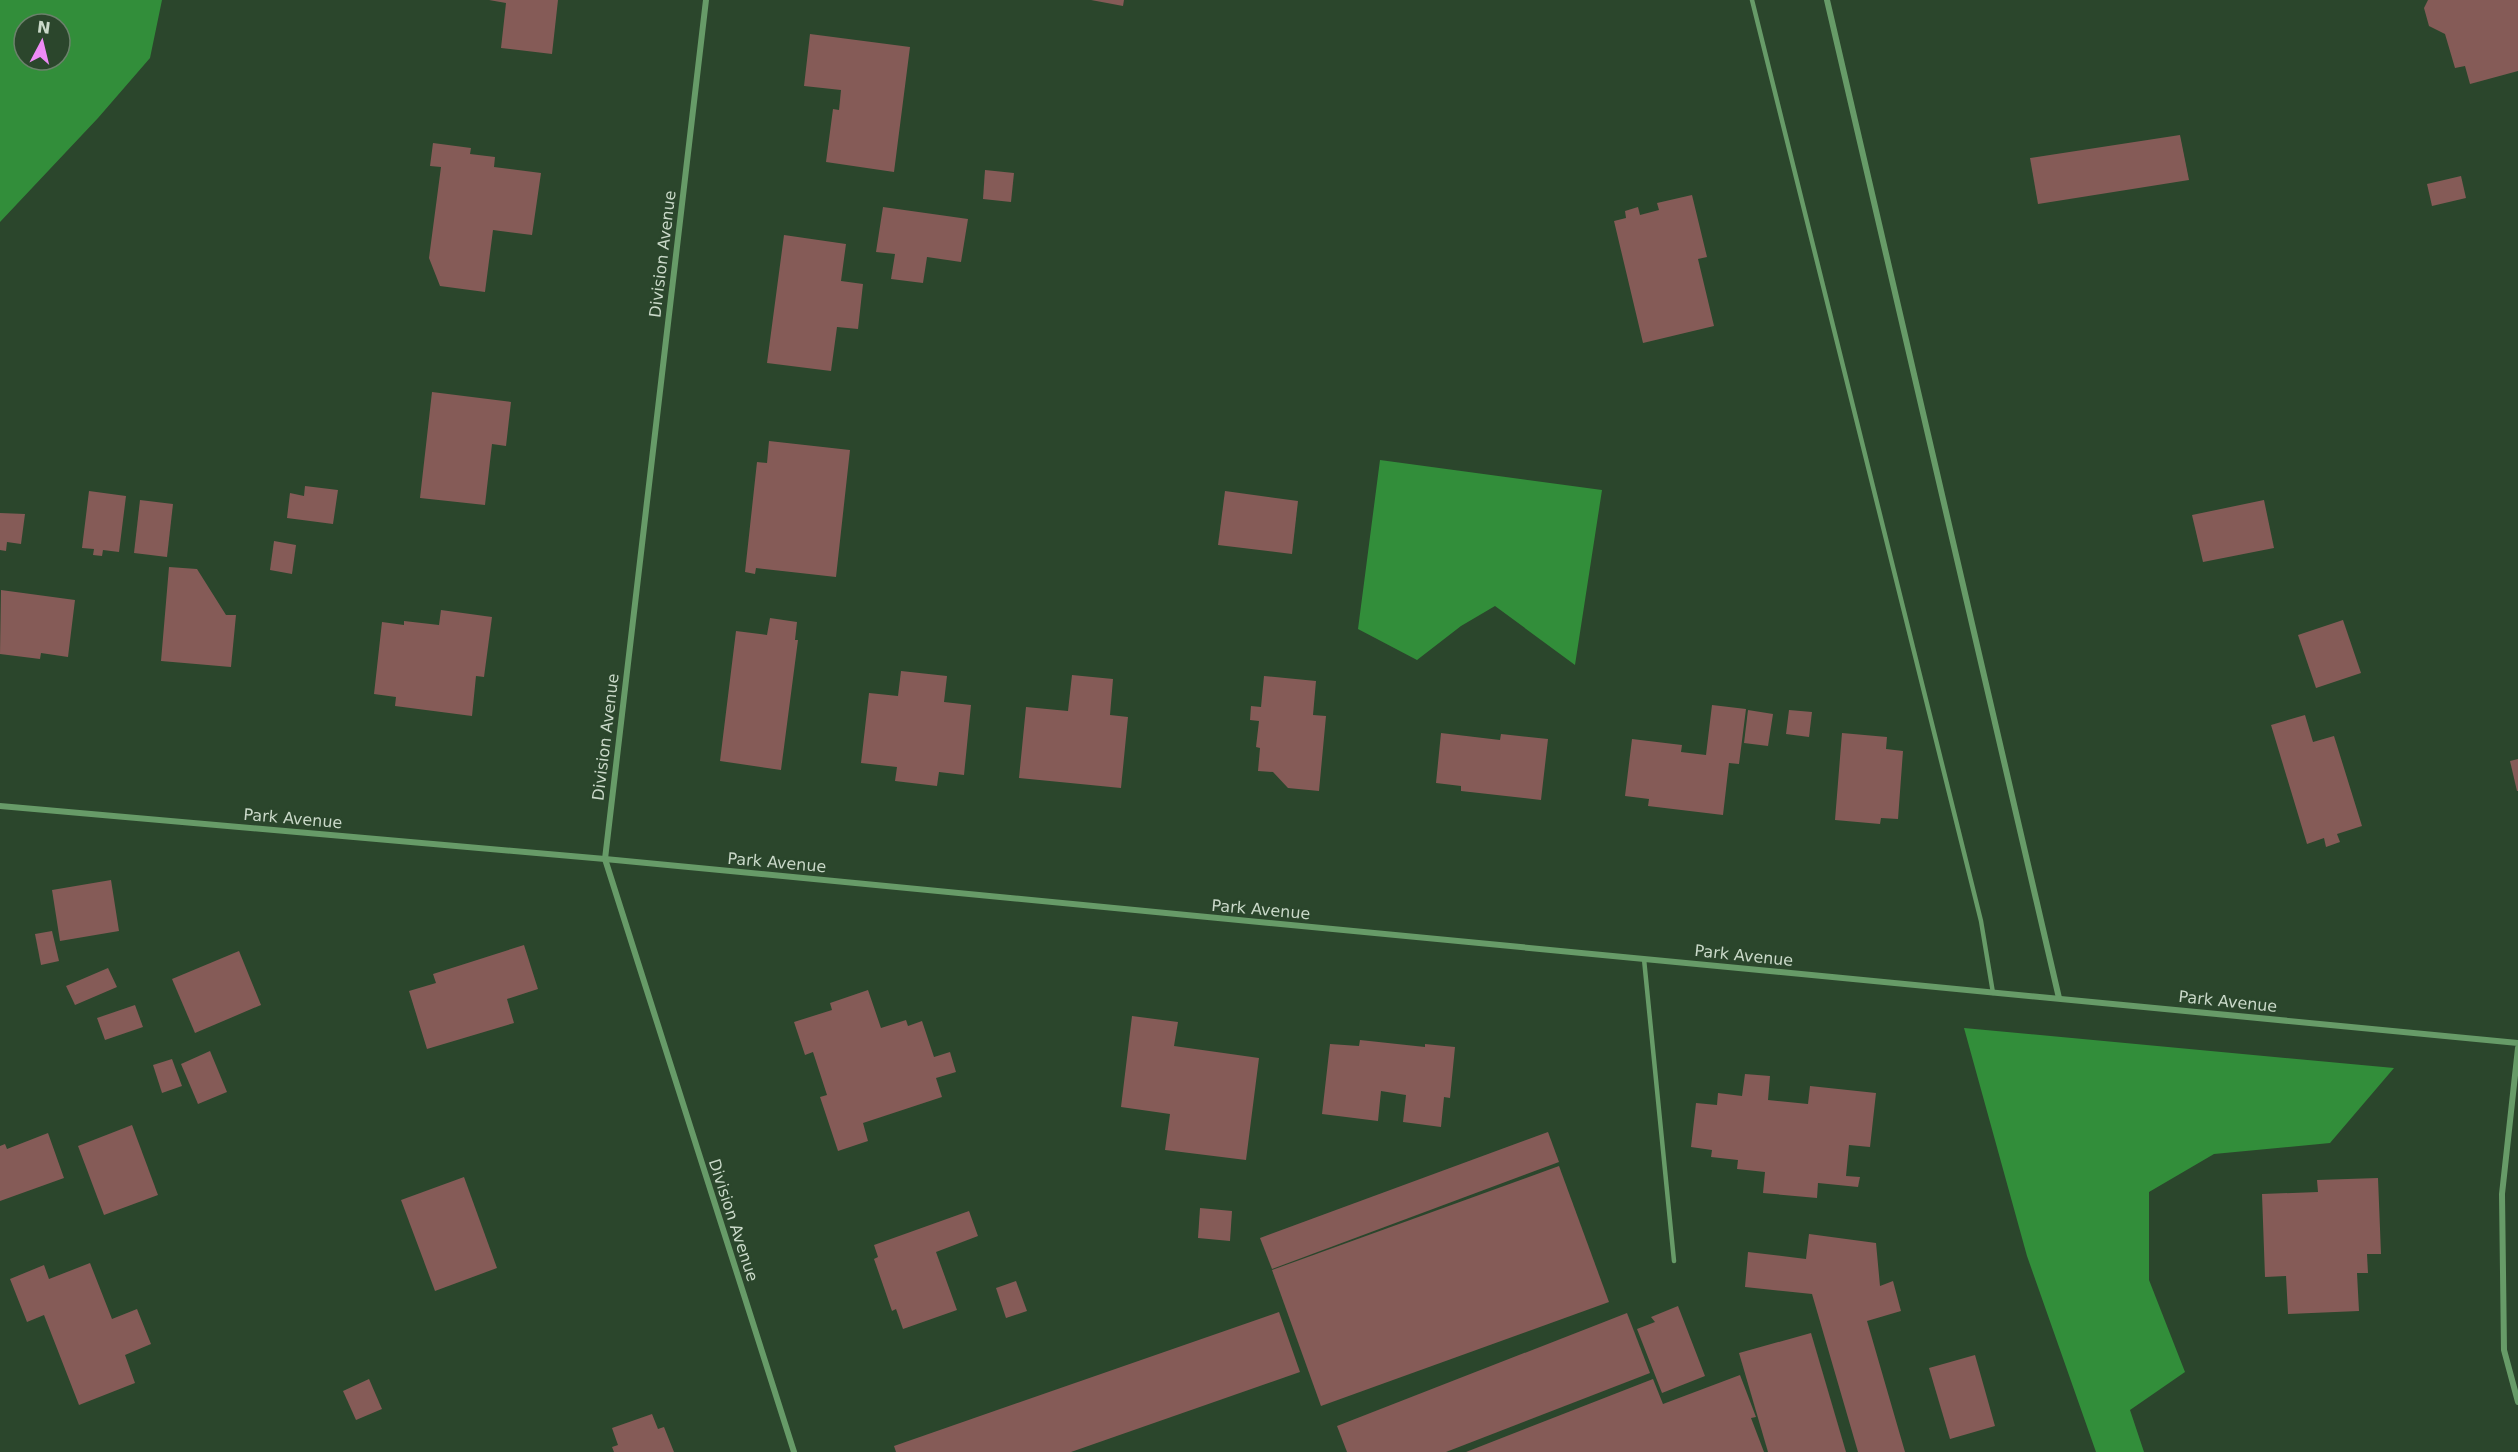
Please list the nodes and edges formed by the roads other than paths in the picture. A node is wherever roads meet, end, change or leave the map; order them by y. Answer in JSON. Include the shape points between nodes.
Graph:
{"nodes":[{"id":1,"x":706,"y":0,"type":"edge"},
{"id":2,"x":1752,"y":0,"type":"edge"},
{"id":3,"x":1827,"y":0,"type":"edge"},
{"id":4,"x":0,"y":806,"type":"edge"},
{"id":5,"x":605,"y":859,"type":"junction"},
{"id":6,"x":1644,"y":959,"type":"junction"},
{"id":7,"x":1993,"y":993,"type":"junction"},
{"id":8,"x":2059,"y":998,"type":"junction"},
{"id":9,"x":2518,"y":1043,"type":"edge"},
{"id":10,"x":2518,"y":1048,"type":"edge"},
{"id":11,"x":1674,"y":1261,"type":"dead end"},
{"id":12,"x":2518,"y":1402,"type":"edge"},
{"id":13,"x":794,"y":1452,"type":"edge"}],
"edges":[{"from":1,"to":5,"type":"street","name":"Division Avenue"},
{"from":2,"to":7,"type":"lane","via":[[1981,921]]},
{"from":3,"to":8,"type":"street"},
{"from":4,"to":5,"type":"street","name":"Park Avenue"},
{"from":5,"to":6,"type":"street","name":"Park Avenue"},
{"from":5,"to":13,"type":"street","name":"Division Avenue"},
{"from":6,"to":7,"type":"street","name":"Park Avenue"},
{"from":6,"to":11,"type":"lane"},
{"from":7,"to":8,"type":"street","name":"Park Avenue"},
{"from":8,"to":9,"type":"street","name":"Park Avenue"},
{"from":10,"to":12,"type":"street","via":[[2502,1194],[2504,1350]]}]}
